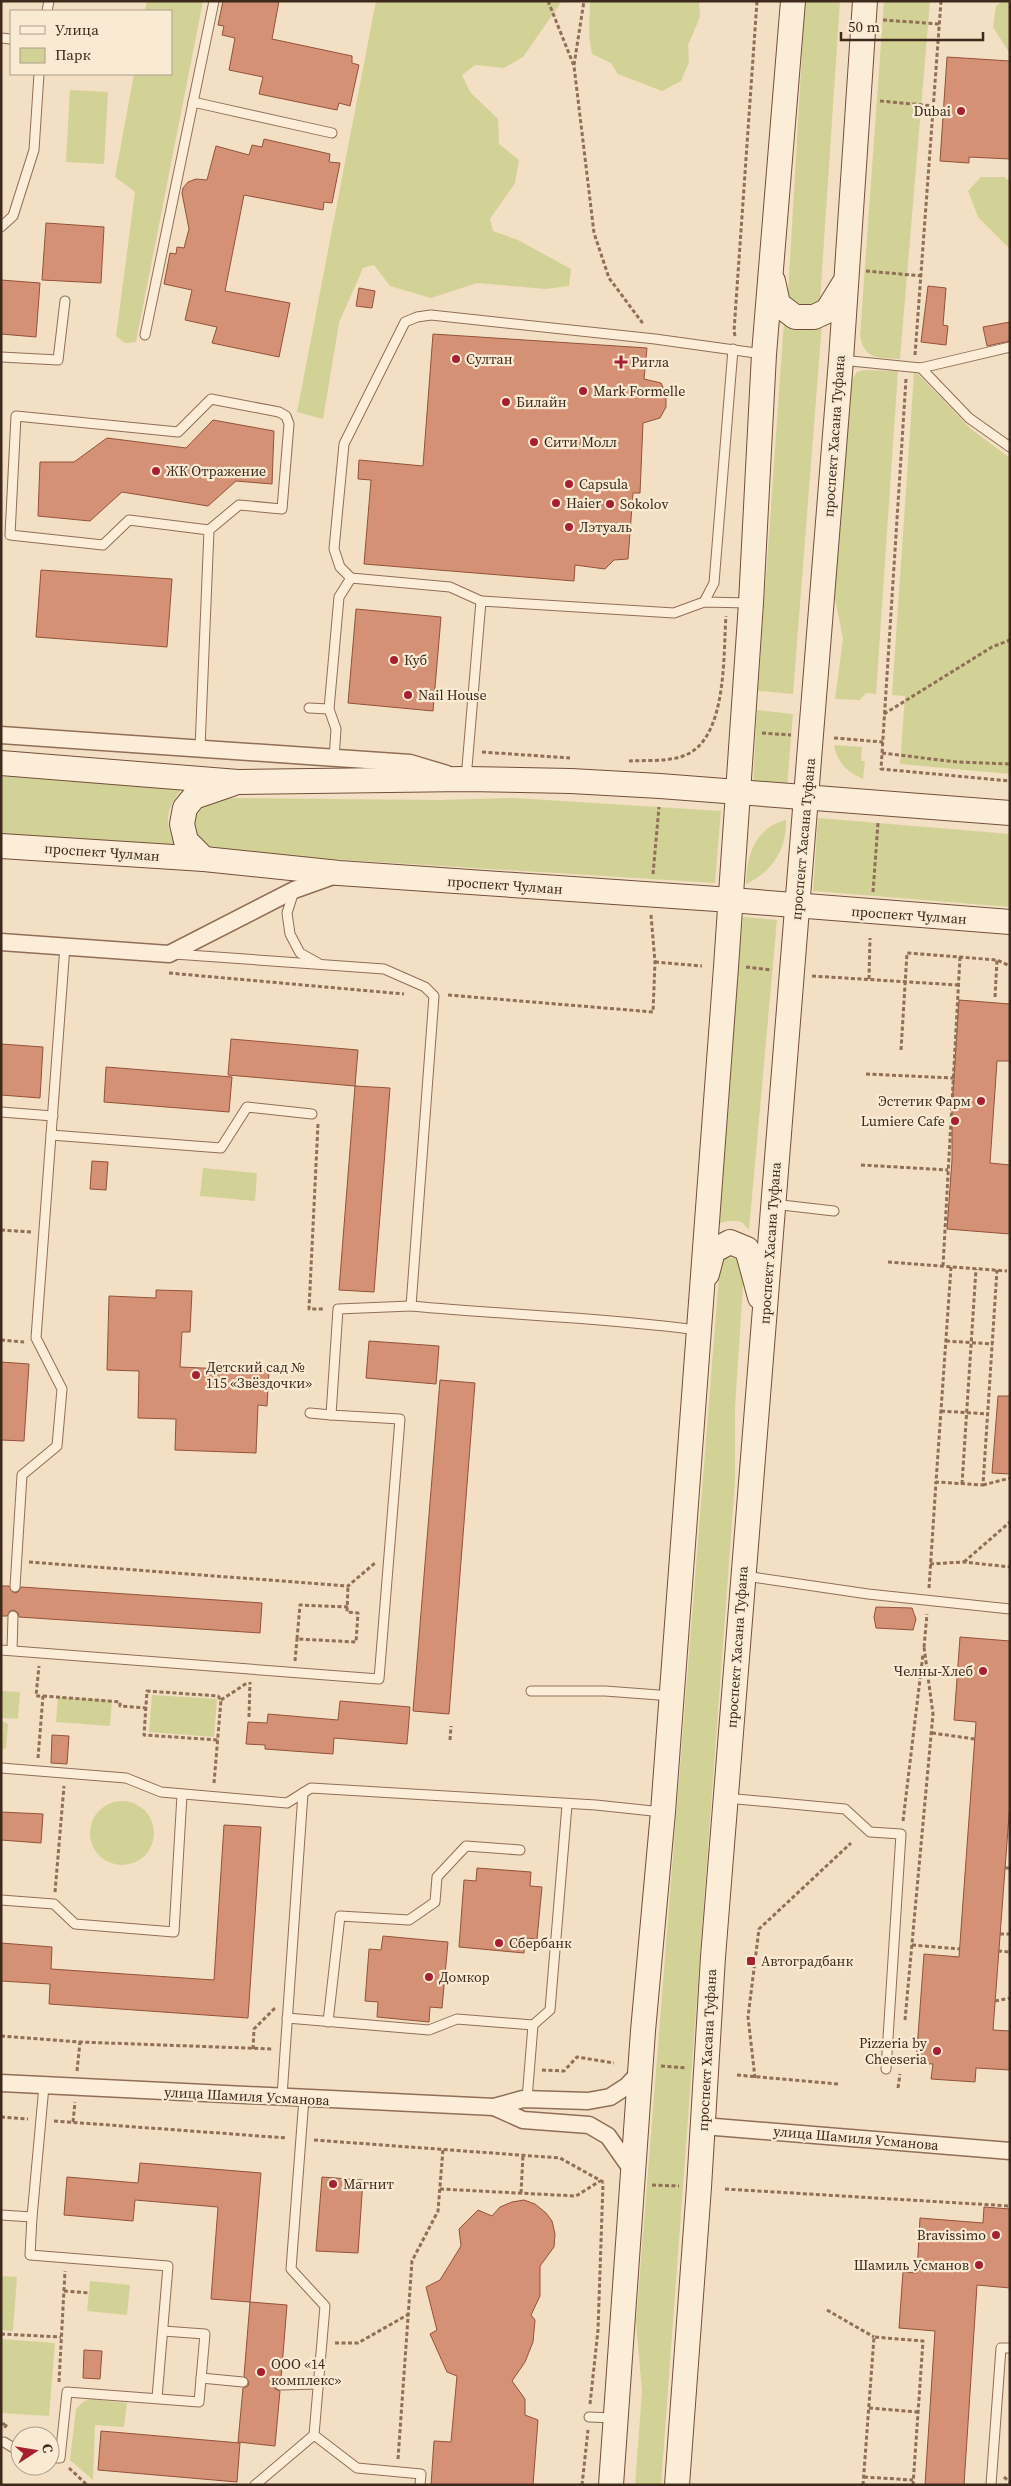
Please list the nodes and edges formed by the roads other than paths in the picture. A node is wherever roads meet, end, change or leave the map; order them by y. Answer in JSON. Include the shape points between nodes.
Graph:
{"nodes":[{"id":1,"x":214,"y":1,"type":"edge"},
{"id":2,"x":792,"y":1,"type":"edge"},
{"id":3,"x":865,"y":10,"type":"edge"},
{"id":4,"x":39,"y":75,"type":"edge"},
{"id":5,"x":193,"y":102,"type":"junction"},
{"id":6,"x":332,"y":133,"type":"dead end"},
{"id":7,"x":1,"y":227,"type":"edge"},
{"id":8,"x":771,"y":267,"type":"junction"},
{"id":9,"x":845,"y":276,"type":"junction"},
{"id":10,"x":65,"y":301,"type":"dead end"},
{"id":11,"x":144,"y":335,"type":"dead end"},
{"id":12,"x":1010,"y":346,"type":"edge"},
{"id":13,"x":733,"y":350,"type":"junction"},
{"id":14,"x":764,"y":354,"type":"junction"},
{"id":15,"x":1,"y":356,"type":"edge"},
{"id":16,"x":841,"y":360,"type":"junction"},
{"id":17,"x":921,"y":368,"type":"junction"},
{"id":18,"x":1010,"y":447,"type":"edge"},
{"id":19,"x":209,"y":530,"type":"junction"},
{"id":20,"x":5,"y":536,"type":"edge"},
{"id":21,"x":351,"y":578,"type":"junction"},
{"id":22,"x":481,"y":601,"type":"junction"},
{"id":23,"x":704,"y":602,"type":"junction"},
{"id":24,"x":751,"y":603,"type":"junction"},
{"id":25,"x":310,"y":708,"type":"dead end"},
{"id":26,"x":329,"y":709,"type":"junction"},
{"id":27,"x":1,"y":735,"type":"edge"},
{"id":28,"x":200,"y":748,"type":"junction"},
{"id":29,"x":334,"y":759,"type":"junction"},
{"id":30,"x":1,"y":763,"type":"edge"},
{"id":31,"x":466,"y":779,"type":"junction"},
{"id":32,"x":238,"y":782,"type":"junction"},
{"id":33,"x":737,"y":792,"type":"junction"},
{"id":34,"x":805,"y":798,"type":"junction"},
{"id":35,"x":1010,"y":813,"type":"edge"},
{"id":36,"x":1,"y":846,"type":"edge"},
{"id":37,"x":204,"y":859,"type":"junction"},
{"id":38,"x":339,"y":873,"type":"junction"},
{"id":39,"x":294,"y":890,"type":"junction"},
{"id":40,"x":731,"y":900,"type":"junction"},
{"id":41,"x":797,"y":906,"type":"junction"},
{"id":42,"x":1010,"y":922,"type":"edge"},
{"id":43,"x":1,"y":942,"type":"edge"},
{"id":44,"x":65,"y":946,"type":"junction"},
{"id":45,"x":169,"y":954,"type":"junction"},
{"id":46,"x":321,"y":964,"type":"junction"},
{"id":47,"x":1,"y":1112,"type":"edge"},
{"id":48,"x":312,"y":1114,"type":"road end"},
{"id":49,"x":53,"y":1116,"type":"junction"},
{"id":50,"x":51,"y":1135,"type":"junction"},
{"id":51,"x":773,"y":1204,"type":"junction"},
{"id":52,"x":834,"y":1211,"type":"dead end"},
{"id":53,"x":411,"y":1306,"type":"junction"},
{"id":54,"x":764,"y":1316,"type":"junction"},
{"id":55,"x":698,"y":1320,"type":"junction"},
{"id":56,"x":310,"y":1413,"type":"dead end"},
{"id":57,"x":332,"y":1415,"type":"junction"},
{"id":58,"x":742,"y":1576,"type":"junction"},
{"id":59,"x":15,"y":1587,"type":"dead end"},
{"id":60,"x":1010,"y":1609,"type":"edge"},
{"id":61,"x":13,"y":1616,"type":"dead end"},
{"id":62,"x":1,"y":1650,"type":"edge"},
{"id":63,"x":12,"y":1650,"type":"junction"},
{"id":64,"x":531,"y":1692,"type":"dead end"},
{"id":65,"x":672,"y":1696,"type":"junction"},
{"id":66,"x":1,"y":1768,"type":"edge"},
{"id":67,"x":303,"y":1793,"type":"junction"},
{"id":68,"x":182,"y":1795,"type":"junction"},
{"id":69,"x":726,"y":1798,"type":"junction"},
{"id":70,"x":567,"y":1805,"type":"junction"},
{"id":71,"x":663,"y":1812,"type":"junction"},
{"id":72,"x":520,"y":1850,"type":"dead end"},
{"id":73,"x":1,"y":1900,"type":"edge"},
{"id":74,"x":287,"y":2018,"type":"junction"},
{"id":75,"x":328,"y":2022,"type":"junction"},
{"id":76,"x":533,"y":2025,"type":"junction"},
{"id":77,"x":648,"y":2069,"type":"junction"},
{"id":78,"x":886,"y":2069,"type":"dead end"},
{"id":79,"x":1,"y":2083,"type":"edge"},
{"id":80,"x":44,"y":2086,"type":"junction"},
{"id":81,"x":282,"y":2096,"type":"junction"},
{"id":82,"x":304,"y":2098,"type":"junction"},
{"id":83,"x":527,"y":2100,"type":"junction"},
{"id":84,"x":494,"y":2107,"type":"junction"},
{"id":85,"x":703,"y":2126,"type":"junction"},
{"id":86,"x":1010,"y":2151,"type":"edge"},
{"id":87,"x":640,"y":2179,"type":"junction"},
{"id":88,"x":1,"y":2215,"type":"edge"},
{"id":89,"x":32,"y":2217,"type":"junction"},
{"id":90,"x":163,"y":2331,"type":"junction"},
{"id":91,"x":1010,"y":2348,"type":"edge"},
{"id":92,"x":201,"y":2378,"type":"junction"},
{"id":93,"x":243,"y":2382,"type":"dead end"},
{"id":94,"x":318,"y":2384,"type":"junction"},
{"id":95,"x":280,"y":2385,"type":"dead end"},
{"id":96,"x":157,"y":2398,"type":"junction"},
{"id":97,"x":589,"y":2416,"type":"road end"},
{"id":98,"x":616,"y":2418,"type":"junction"},
{"id":99,"x":314,"y":2435,"type":"junction"},
{"id":100,"x":4,"y":2442,"type":"dead end"},
{"id":101,"x":10,"y":2446,"type":"edge"},
{"id":102,"x":60,"y":2458,"type":"edge"},
{"id":103,"x":255,"y":2485,"type":"edge"},
{"id":104,"x":420,"y":2485,"type":"edge"},
{"id":105,"x":611,"y":2485,"type":"edge"},
{"id":106,"x":677,"y":2485,"type":"edge"},
{"id":107,"x":992,"y":2485,"type":"edge"}],
"edges":[{"from":1,"to":5,"type":"lane"},
{"from":2,"to":8,"type":"main road"},
{"from":3,"to":9,"type":"main road","name":"проспект Хасана Туфана"},
{"from":4,"to":7,"type":"lane","via":[[34,150],[13,216]]},
{"from":5,"to":6,"type":"lane"},
{"from":5,"to":11,"type":"lane"},
{"from":8,"to":9,"type":"main road","via":[[778,304],[795,317],[814,317],[827,311]]},
{"from":8,"to":14,"type":"main road"},
{"from":9,"to":16,"type":"main road","name":"проспект Хасана Туфана"},
{"from":10,"to":15,"type":"lane","via":[[58,360]]},
{"from":12,"to":17,"type":"lane"},
{"from":13,"to":14,"type":"lane"},
{"from":13,"to":21,"type":"lane","via":[[432,315],[405,322],[344,444],[334,549],[340,567]]},
{"from":13,"to":23,"type":"lane","via":[[714,583]]},
{"from":14,"to":24,"type":"main road"},
{"from":16,"to":17,"type":"lane"},
{"from":16,"to":34,"type":"main road","name":"проспект Хасана Туфана"},
{"from":17,"to":18,"type":"lane","via":[[969,418]]},
{"from":19,"to":20,"type":"lane","via":[[129,520],[104,545]]},
{"from":19,"to":20,"type":"lane","via":[[239,505],[282,509],[289,424],[280,412],[211,399],[178,432],[16,416]]},
{"from":19,"to":28,"type":"lane"},
{"from":21,"to":22,"type":"lane","via":[[450,587]]},
{"from":21,"to":26,"type":"lane","via":[[339,597]]},
{"from":22,"to":23,"type":"lane","via":[[674,614]]},
{"from":22,"to":31,"type":"lane"},
{"from":23,"to":24,"type":"lane"},
{"from":24,"to":33,"type":"main road"},
{"from":25,"to":26,"type":"lane"},
{"from":26,"to":29,"type":"lane","via":[[336,729]]},
{"from":27,"to":28,"type":"street"},
{"from":28,"to":29,"type":"street"},
{"from":29,"to":31,"type":"street","via":[[410,763]]},
{"from":30,"to":32,"type":"main road"},
{"from":31,"to":32,"type":"main road"},
{"from":31,"to":33,"type":"main road","via":[[571,781]]},
{"from":32,"to":37,"type":"main road","via":[[194,797],[185,808],[182,824],[186,841]]},
{"from":33,"to":34,"type":"main road"},
{"from":33,"to":40,"type":"main road"},
{"from":34,"to":35,"type":"main road"},
{"from":34,"to":41,"type":"main road","name":"проспект Хасана Туфана"},
{"from":36,"to":37,"type":"main road","name":"проспект Чулман"},
{"from":37,"to":38,"type":"main road","name":"проспект Чулман"},
{"from":38,"to":39,"type":"street"},
{"from":38,"to":40,"type":"main road","name":"проспект Чулман"},
{"from":39,"to":45,"type":"street"},
{"from":39,"to":46,"type":"lane","via":[[287,913],[290,934],[300,953]]},
{"from":40,"to":41,"type":"main road","name":"проспект Чулман"},
{"from":40,"to":55,"type":"main road"},
{"from":41,"to":42,"type":"main road","name":"проспект Чулман"},
{"from":41,"to":51,"type":"main road","name":"проспект Хасана Туфана"},
{"from":43,"to":44,"type":"street"},
{"from":44,"to":45,"type":"street"},
{"from":44,"to":49,"type":"lane"},
{"from":45,"to":46,"type":"lane"},
{"from":46,"to":53,"type":"lane","via":[[384,969],[425,987],[434,996]]},
{"from":47,"to":49,"type":"lane"},
{"from":48,"to":50,"type":"lane","via":[[247,1107],[221,1148]]},
{"from":49,"to":50,"type":"lane"},
{"from":50,"to":59,"type":"lane","via":[[36,1338],[62,1389],[57,1446],[22,1475]]},
{"from":51,"to":52,"type":"lane"},
{"from":51,"to":54,"type":"main road","name":"проспект Хасана Туфана"},
{"from":53,"to":55,"type":"lane","via":[[632,1321]]},
{"from":53,"to":57,"type":"lane","via":[[338,1309]]},
{"from":54,"to":55,"type":"main road","via":[[747,1249],[730,1242],[713,1251]]},
{"from":54,"to":58,"type":"main road","name":"проспект Хасана Туфана"},
{"from":55,"to":65,"type":"main road"},
{"from":56,"to":57,"type":"lane"},
{"from":57,"to":63,"type":"lane","via":[[400,1419],[379,1679]]},
{"from":58,"to":60,"type":"lane"},
{"from":58,"to":69,"type":"main road","name":"проспект Хасана Туфана"},
{"from":61,"to":63,"type":"lane"},
{"from":62,"to":63,"type":"lane"},
{"from":64,"to":65,"type":"lane","via":[[605,1691]]},
{"from":65,"to":71,"type":"main road"},
{"from":66,"to":68,"type":"lane","via":[[126,1778],[161,1792]]},
{"from":67,"to":68,"type":"lane","via":[[287,1803]]},
{"from":67,"to":70,"type":"lane","via":[[311,1788]]},
{"from":67,"to":74,"type":"lane"},
{"from":68,"to":73,"type":"lane","via":[[174,1932],[75,1924],[54,1904]]},
{"from":69,"to":78,"type":"lane","via":[[846,1809],[870,1832],[901,1834]]},
{"from":69,"to":85,"type":"main road","name":"проспект Хасана Туфана"},
{"from":70,"to":71,"type":"lane"},
{"from":70,"to":76,"type":"lane","via":[[550,2010]]},
{"from":71,"to":77,"type":"main road"},
{"from":72,"to":75,"type":"lane","via":[[466,1846],[437,1877],[435,1902],[409,1920],[340,1916]]},
{"from":74,"to":75,"type":"lane"},
{"from":74,"to":81,"type":"lane"},
{"from":75,"to":76,"type":"lane","via":[[429,2030],[457,2019]]},
{"from":76,"to":83,"type":"lane"},
{"from":77,"to":83,"type":"street","name":"улица Шамиля Усманова","via":[[610,2097],[588,2101]]},
{"from":77,"to":87,"type":"main road"},
{"from":79,"to":80,"type":"street","name":"улица Шамиля Усманова"},
{"from":80,"to":81,"type":"street","name":"улица Шамиля Усманова"},
{"from":80,"to":89,"type":"lane"},
{"from":81,"to":82,"type":"street","name":"улица Шамиля Усманова"},
{"from":82,"to":84,"type":"street","name":"улица Шамиля Усманова"},
{"from":82,"to":94,"type":"lane","via":[[292,2269],[325,2306]]},
{"from":83,"to":84,"type":"street","name":"улица Шамиля Усманова"},
{"from":84,"to":87,"type":"street","name":"улица Шамиля Усманова","via":[[523,2120],[589,2125],[608,2136]]},
{"from":85,"to":86,"type":"street","name":"улица Шамиля Усманова"},
{"from":85,"to":106,"type":"main road","name":"проспект Хасана Туфана"},
{"from":87,"to":98,"type":"main road"},
{"from":88,"to":89,"type":"lane"},
{"from":89,"to":90,"type":"lane","via":[[30,2255],[168,2266]]},
{"from":90,"to":92,"type":"lane","via":[[205,2334]]},
{"from":90,"to":96,"type":"lane"},
{"from":91,"to":107,"type":"lane","via":[[1001,2348]]},
{"from":92,"to":93,"type":"lane"},
{"from":92,"to":96,"type":"lane","via":[[199,2402]]},
{"from":94,"to":95,"type":"lane"},
{"from":94,"to":99,"type":"lane"},
{"from":96,"to":102,"type":"lane","via":[[67,2392]]},
{"from":97,"to":98,"type":"lane"},
{"from":98,"to":105,"type":"main road"},
{"from":99,"to":103,"type":"lane"},
{"from":99,"to":104,"type":"lane","via":[[357,2468],[421,2474]]},
{"from":100,"to":101,"type":"lane"}]}
